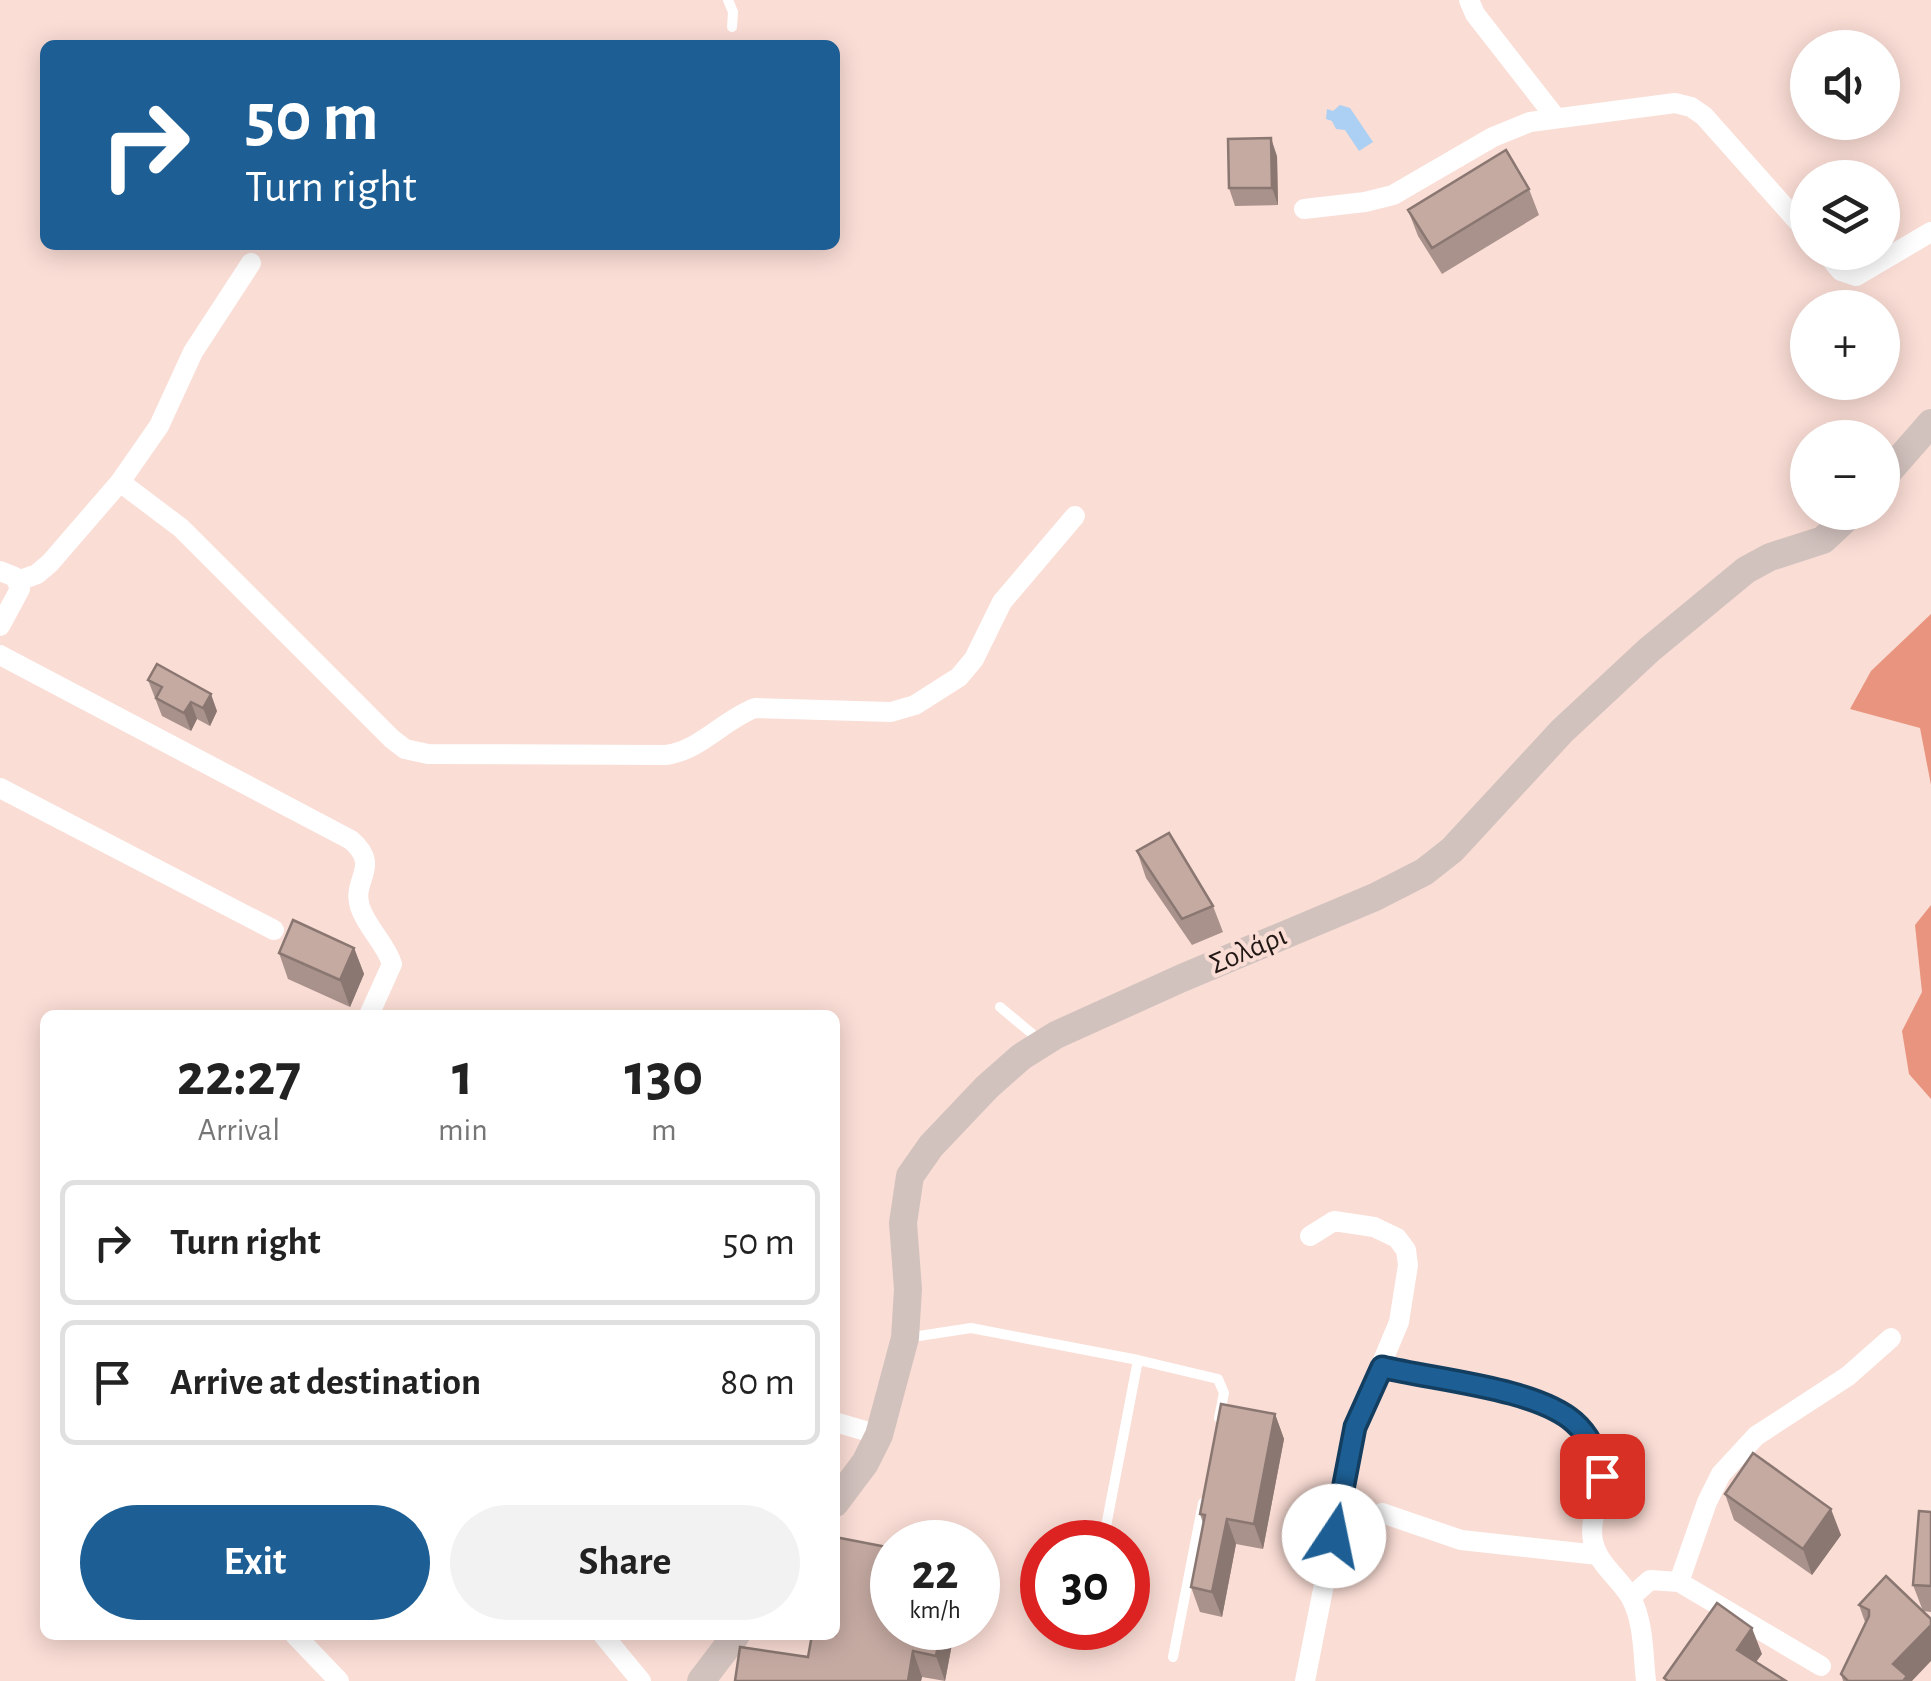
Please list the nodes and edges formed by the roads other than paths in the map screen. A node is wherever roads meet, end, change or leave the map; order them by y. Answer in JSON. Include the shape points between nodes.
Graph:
{"nodes":[{"id":1,"x":728,"y":0,"type":"edge"},
{"id":2,"x":1469,"y":0,"type":"edge"},
{"id":3,"x":732,"y":27,"type":"dead end"},
{"id":4,"x":1556,"y":118,"type":"junction"},
{"id":5,"x":1304,"y":209,"type":"dead end"},
{"id":6,"x":1790,"y":213,"type":"edge"},
{"id":7,"x":1931,"y":232,"type":"edge"},
{"id":8,"x":1900,"y":250,"type":"edge"},
{"id":9,"x":250,"y":264,"type":"dead end"},
{"id":10,"x":1841,"y":270,"type":"edge"},
{"id":11,"x":1866,"y":270,"type":"edge"},
{"id":12,"x":1931,"y":422,"type":"edge"},
{"id":13,"x":1900,"y":458,"type":"edge"},
{"id":14,"x":120,"y":482,"type":"junction"},
{"id":15,"x":1074,"y":516,"type":"dead end"},
{"id":16,"x":1834,"y":530,"type":"edge"},
{"id":17,"x":9,"y":576,"type":"edge"},
{"id":18,"x":0,"y":626,"type":"edge"},
{"id":19,"x":0,"y":656,"type":"edge"},
{"id":20,"x":0,"y":788,"type":"edge"},
{"id":21,"x":274,"y":930,"type":"dead end"},
{"id":22,"x":1000,"y":1007,"type":"dead end"},
{"id":23,"x":371,"y":1010,"type":"edge"},
{"id":24,"x":1042,"y":1042,"type":"junction"},
{"id":25,"x":1310,"y":1236,"type":"dead end"},
{"id":26,"x":905,"y":1338,"type":"junction"},
{"id":27,"x":1891,"y":1338,"type":"dead end"},
{"id":28,"x":1138,"y":1360,"type":"junction"},
{"id":29,"x":1382,"y":1367,"type":"junction"},
{"id":30,"x":840,"y":1423,"type":"edge"},
{"id":31,"x":1217,"y":1431,"type":"edge"},
{"id":32,"x":879,"y":1435,"type":"junction"},
{"id":33,"x":1206,"y":1487,"type":"edge"},
{"id":34,"x":840,"y":1496,"type":"edge"},
{"id":35,"x":1382,"y":1513,"type":"dead end"},
{"id":36,"x":1107,"y":1520,"type":"edge"},
{"id":37,"x":1598,"y":1555,"type":"junction"},
{"id":38,"x":1679,"y":1582,"type":"junction"},
{"id":39,"x":1631,"y":1598,"type":"junction"},
{"id":40,"x":300,"y":1640,"type":"edge"},
{"id":41,"x":607,"y":1640,"type":"edge"},
{"id":42,"x":732,"y":1640,"type":"edge"},
{"id":43,"x":1173,"y":1657,"type":"dead end"},
{"id":44,"x":1821,"y":1666,"type":"dead end"},
{"id":45,"x":340,"y":1681,"type":"edge"},
{"id":46,"x":642,"y":1681,"type":"edge"},
{"id":47,"x":701,"y":1681,"type":"edge"},
{"id":48,"x":1304,"y":1681,"type":"edge"},
{"id":49,"x":1646,"y":1681,"type":"edge"}],
"edges":[{"from":1,"to":3,"type":"lane"},
{"from":2,"to":4,"type":"street"},
{"from":4,"to":5,"type":"street","via":[[1513,127],[1393,195]]},
{"from":4,"to":6,"type":"street","via":[[1660,103],[1691,108]]},
{"from":7,"to":8,"type":"street"},
{"from":9,"to":14,"type":"street"},
{"from":10,"to":11,"type":"street","via":[[1856,276]]},
{"from":12,"to":13,"type":"street"},
{"from":14,"to":15,"type":"street","via":[[181,528],[392,739],[428,754],[666,755],[691,748],[755,708],[904,710],[959,677],[1002,602]]},
{"from":14,"to":17,"type":"street","via":[[50,563],[37,574]]},
{"from":16,"to":24,"type":"street","name":"Σολάρι","via":[[1746,570],[1649,650],[1424,872]]},
{"from":17,"to":18,"type":"street","via":[[18,597]]},
{"from":19,"to":23,"type":"street","via":[[361,849],[366,859],[360,907],[392,964]]},
{"from":20,"to":21,"type":"street"},
{"from":22,"to":24,"type":"lane"},
{"from":24,"to":26,"type":"street","name":"Σολάρι","via":[[987,1087],[910,1176],[903,1223]]},
{"from":25,"to":29,"type":"street","via":[[1334,1222],[1357,1222],[1391,1233],[1406,1250],[1399,1322]]},
{"from":26,"to":28,"type":"lane","via":[[971,1328]]},
{"from":26,"to":32,"type":"street","name":"Σολάρι"},
{"from":27,"to":38,"type":"street","via":[[1848,1376],[1756,1436],[1721,1474]]},
{"from":28,"to":31,"type":"lane","via":[[1218,1379],[1224,1393]]},
{"from":28,"to":36,"type":"lane"},
{"from":29,"to":37,"type":"street","via":[[1498,1391],[1572,1420],[1593,1446],[1602,1476],[1592,1530]]},
{"from":29,"to":48,"type":"street","via":[[1355,1427]]},
{"from":30,"to":32,"type":"street"},
{"from":32,"to":34,"type":"street","name":"Σολάρι"},
{"from":33,"to":43,"type":"lane"},
{"from":35,"to":37,"type":"street","via":[[1461,1540]]},
{"from":37,"to":39,"type":"street"},
{"from":38,"to":39,"type":"street","via":[[1650,1580]]},
{"from":38,"to":44,"type":"street"},
{"from":39,"to":49,"type":"street"},
{"from":40,"to":45,"type":"street"},
{"from":41,"to":46,"type":"street"},
{"from":42,"to":47,"type":"street"}]}
